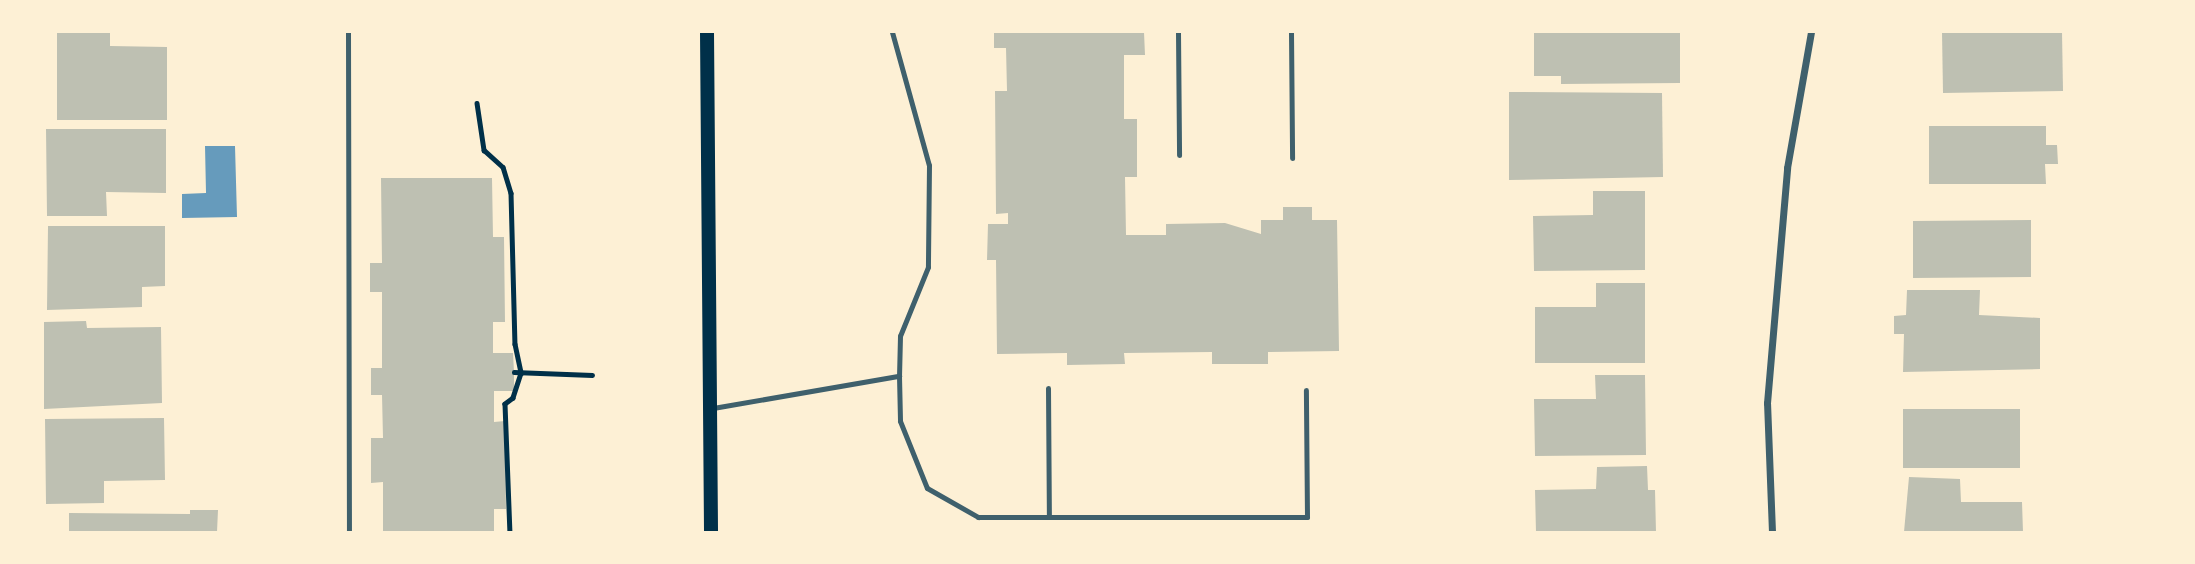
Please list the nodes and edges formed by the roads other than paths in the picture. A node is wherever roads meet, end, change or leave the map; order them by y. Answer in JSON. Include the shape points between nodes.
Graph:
{"nodes":[{"id":1,"x":348,"y":32,"type":"edge"},
{"id":2,"x":707,"y":32,"type":"edge"},
{"id":3,"x":892,"y":32,"type":"edge"},
{"id":4,"x":1178,"y":32,"type":"edge"},
{"id":5,"x":1291,"y":32,"type":"edge"},
{"id":6,"x":1811,"y":32,"type":"edge"},
{"id":7,"x":1179,"y":155,"type":"dead end"},
{"id":8,"x":1292,"y":158,"type":"dead end"},
{"id":9,"x":900,"y":376,"type":"junction"},
{"id":10,"x":1048,"y":388,"type":"dead end"},
{"id":11,"x":1306,"y":390,"type":"dead end"},
{"id":12,"x":709,"y":409,"type":"junction"},
{"id":13,"x":1049,"y":517,"type":"junction"},
{"id":14,"x":349,"y":533,"type":"edge"},
{"id":15,"x":711,"y":533,"type":"edge"},
{"id":16,"x":1772,"y":533,"type":"edge"}],
"edges":[{"from":1,"to":14,"type":"lane"},
{"from":2,"to":12,"type":"main road"},
{"from":3,"to":9,"type":"lane","via":[[929,165],[928,267],[900,335]]},
{"from":4,"to":7,"type":"lane"},
{"from":5,"to":8,"type":"lane"},
{"from":6,"to":16,"type":"street","via":[[1787,168],[1767,403]]},
{"from":9,"to":12,"type":"lane"},
{"from":9,"to":13,"type":"lane","via":[[900,421],[927,488],[978,517]]},
{"from":10,"to":13,"type":"lane"},
{"from":11,"to":13,"type":"lane","via":[[1307,517]]},
{"from":12,"to":15,"type":"main road"}]}
